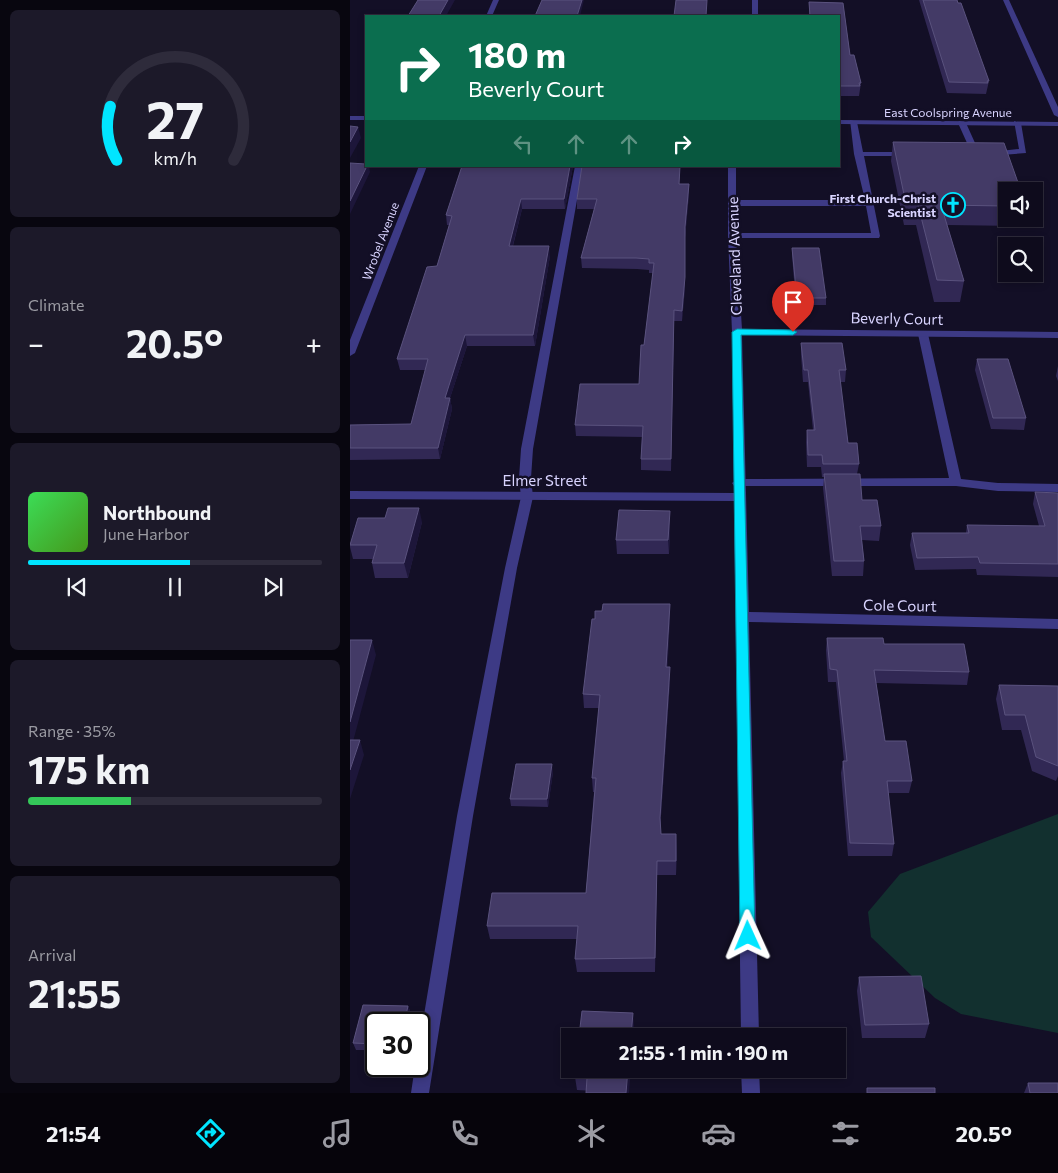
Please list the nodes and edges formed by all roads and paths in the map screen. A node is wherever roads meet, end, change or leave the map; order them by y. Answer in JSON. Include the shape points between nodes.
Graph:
{"nodes":[{"id":1,"x":496,"y":0,"type":"edge"},
{"id":2,"x":755,"y":0,"type":"edge"},
{"id":3,"x":1006,"y":0,"type":"edge"},
{"id":4,"x":488,"y":15,"type":"edge"},
{"id":5,"x":755,"y":15,"type":"edge"},
{"id":6,"x":1058,"y":115,"type":"edge"},
{"id":7,"x":350,"y":118,"type":"edge"},
{"id":8,"x":365,"y":118,"type":"edge"},
{"id":9,"x":840,"y":122,"type":"edge"},
{"id":10,"x":852,"y":122,"type":"junction"},
{"id":11,"x":962,"y":123,"type":"junction"},
{"id":12,"x":1017,"y":123,"type":"junction"},
{"id":13,"x":1058,"y":124,"type":"edge"},
{"id":14,"x":858,"y":154,"type":"junction"},
{"id":15,"x":920,"y":154,"type":"edge"},
{"id":16,"x":966,"y":154,"type":"edge"},
{"id":17,"x":976,"y":154,"type":"junction"},
{"id":18,"x":423,"y":167,"type":"edge"},
{"id":19,"x":579,"y":167,"type":"edge"},
{"id":20,"x":732,"y":167,"type":"edge"},
{"id":21,"x":732,"y":203,"type":"junction"},
{"id":22,"x":869,"y":203,"type":"junction"},
{"id":23,"x":732,"y":236,"type":"junction"},
{"id":24,"x":737,"y":332,"type":"junction"},
{"id":25,"x":924,"y":334,"type":"junction"},
{"id":26,"x":1058,"y":335,"type":"edge"},
{"id":27,"x":350,"y":353,"type":"edge"},
{"id":28,"x":956,"y":482,"type":"junction"},
{"id":29,"x":738,"y":483,"type":"junction"},
{"id":30,"x":1058,"y":488,"type":"edge"},
{"id":31,"x":350,"y":495,"type":"edge"},
{"id":32,"x":527,"y":497,"type":"junction"},
{"id":33,"x":739,"y":497,"type":"junction"},
{"id":34,"x":740,"y":617,"type":"junction"},
{"id":35,"x":1058,"y":624,"type":"edge"},
{"id":36,"x":750,"y":1028,"type":"edge"},
{"id":37,"x":750,"y":1078,"type":"edge"},
{"id":38,"x":420,"y":1093,"type":"edge"},
{"id":39,"x":751,"y":1093,"type":"edge"}],
"edges":[{"from":1,"to":4,"type":"street"},
{"from":2,"to":5,"type":"street"},
{"from":3,"to":6,"type":"street"},
{"from":7,"to":8,"type":"street"},
{"from":9,"to":10,"type":"street","name":"East Coolspring Avenue"},
{"from":10,"to":11,"type":"street","name":"East Coolspring Avenue"},
{"from":10,"to":14,"type":"street"},
{"from":11,"to":12,"type":"street","name":"East Coolspring Avenue"},
{"from":11,"to":17,"type":"street"},
{"from":12,"to":13,"type":"street","name":"East Coolspring Avenue"},
{"from":12,"to":17,"type":"street","via":[[1023,151]]},
{"from":14,"to":15,"type":"street"},
{"from":14,"to":22,"type":"street"},
{"from":16,"to":17,"type":"street"},
{"from":18,"to":27,"type":"street","name":"Wrobel Avenue"},
{"from":19,"to":32,"type":"street","via":[[527,448]]},
{"from":20,"to":21,"type":"street","name":"Cleveland Avenue"},
{"from":21,"to":22,"type":"street"},
{"from":21,"to":23,"type":"street","name":"Cleveland Avenue"},
{"from":22,"to":23,"type":"street","via":[[876,236]]},
{"from":23,"to":24,"type":"street","name":"Cleveland Avenue"},
{"from":24,"to":25,"type":"street","name":"Beverly Court"},
{"from":24,"to":29,"type":"street","name":"Cleveland Avenue"},
{"from":25,"to":26,"type":"street","name":"Beverly Court"},
{"from":25,"to":28,"type":"street"},
{"from":28,"to":29,"type":"street"},
{"from":28,"to":30,"type":"street","via":[[998,487]]},
{"from":29,"to":33,"type":"street","name":"Cleveland Avenue"},
{"from":31,"to":32,"type":"street","name":"Elmer Street"},
{"from":32,"to":33,"type":"street","name":"Elmer Street"},
{"from":32,"to":38,"type":"street","via":[[467,807]]},
{"from":33,"to":34,"type":"street","name":"Cleveland Avenue"},
{"from":34,"to":35,"type":"street","name":"Cole Court"},
{"from":34,"to":36,"type":"street","name":"Cleveland Avenue"},
{"from":37,"to":39,"type":"street"}]}
